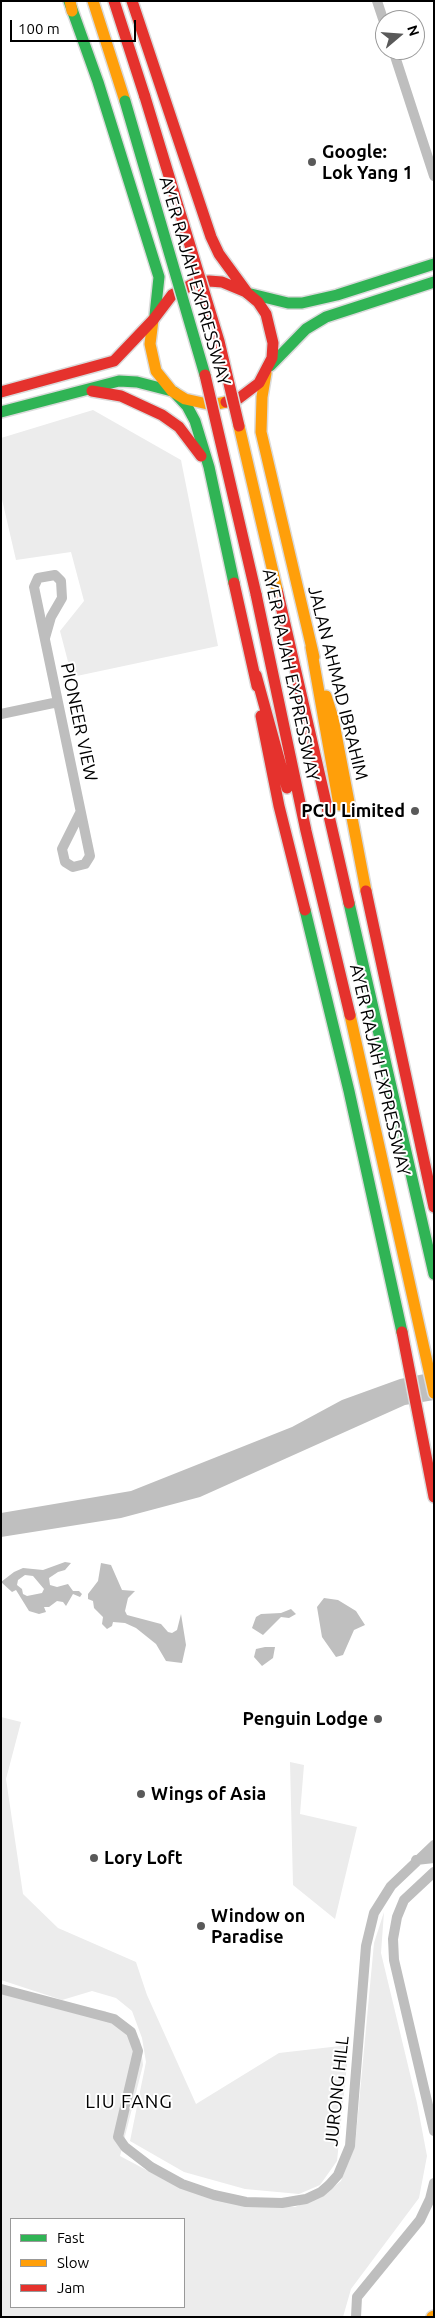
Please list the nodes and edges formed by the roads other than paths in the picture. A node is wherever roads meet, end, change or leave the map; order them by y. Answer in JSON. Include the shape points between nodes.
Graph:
{"nodes":[{"id":1,"x":93,"y":1,"type":"edge"},
{"id":2,"x":114,"y":1,"type":"edge"},
{"id":3,"x":132,"y":1,"type":"edge"},
{"id":4,"x":70,"y":4,"type":"edge"},
{"id":5,"x":396,"y":60,"type":"edge"},
{"id":6,"x":434,"y":176,"type":"edge"},
{"id":7,"x":434,"y":264,"type":"edge"},
{"id":8,"x":434,"y":282,"type":"edge"},
{"id":9,"x":247,"y":292,"type":"junction"},
{"id":10,"x":154,"y":318,"type":"junction"},
{"id":11,"x":266,"y":371,"type":"junction"},
{"id":12,"x":83,"y":389,"type":"junction"},
{"id":13,"x":173,"y":391,"type":"junction"},
{"id":14,"x":1,"y":392,"type":"edge"},
{"id":15,"x":1,"y":412,"type":"edge"},
{"id":16,"x":209,"y":467,"type":"junction"},
{"id":17,"x":45,"y":638,"type":"junction"},
{"id":18,"x":311,"y":647,"type":"junction"},
{"id":19,"x":256,"y":675,"type":"junction"},
{"id":20,"x":58,"y":702,"type":"junction"},
{"id":21,"x":1,"y":714,"type":"edge"},
{"id":22,"x":80,"y":813,"type":"junction"},
{"id":23,"x":306,"y":831,"type":"junction"},
{"id":24,"x":350,"y":902,"type":"junction"},
{"id":25,"x":434,"y":1206,"type":"edge"},
{"id":26,"x":434,"y":1274,"type":"edge"},
{"id":27,"x":434,"y":1393,"type":"edge"},
{"id":28,"x":434,"y":1497,"type":"edge"},
{"id":29,"x":434,"y":1845,"type":"edge"},
{"id":30,"x":434,"y":1858,"type":"edge"},
{"id":31,"x":415,"y":1861,"type":"junction"},
{"id":32,"x":434,"y":1872,"type":"edge"},
{"id":33,"x":1,"y":1989,"type":"edge"},
{"id":34,"x":434,"y":2131,"type":"edge"},
{"id":35,"x":434,"y":2183,"type":"edge"},
{"id":36,"x":356,"y":2317,"type":"edge"}],
"edges":[{"from":1,"to":23,"type":"main road","name":"AYER RAJAH EXPRESSWAY","bridge":true,"via":[[198,347],[256,594]]},
{"from":2,"to":24,"type":"main road","name":"AYER RAJAH EXPRESSWAY","bridge":true,"via":[[219,341]]},
{"from":3,"to":9,"type":"main road","via":[[211,237],[219,254]]},
{"from":4,"to":10,"type":"main road","via":[[159,276]]},
{"from":5,"to":6,"type":"street"},
{"from":7,"to":9,"type":"main road","via":[[302,303],[288,303]]},
{"from":8,"to":11,"type":"main road","via":[[326,317],[306,328]]},
{"from":9,"to":10,"type":"main road","via":[[222,282],[195,283],[172,295]]},
{"from":9,"to":11,"type":"main road","via":[[262,308],[271,328],[273,343]]},
{"from":10,"to":13,"type":"main road","via":[[150,344],[152,358],[156,371]]},
{"from":10,"to":14,"type":"main road","via":[[114,361]]},
{"from":11,"to":13,"type":"main road","via":[[249,392],[225,404],[198,404]]},
{"from":11,"to":18,"type":"main road","name":"JALAN AHMAD IBRAHIM","via":[[261,432]]},
{"from":12,"to":13,"type":"main road","via":[[119,381]]},
{"from":12,"to":15,"type":"main road"},
{"from":12,"to":16,"type":"main road","via":[[121,396],[162,415],[179,427]]},
{"from":13,"to":16,"type":"main road","via":[[187,406],[195,422]]},
{"from":16,"to":19,"type":"main road"},
{"from":17,"to":17,"type":"street","name":"PIONEER VIEW","via":[[34,584],[38,578],[54,575],[60,582],[62,598],[51,617]]},
{"from":17,"to":20,"type":"street","name":"PIONEER VIEW"},
{"from":18,"to":24,"type":"main road","via":[[346,846]]},
{"from":18,"to":25,"type":"main road","name":"JALAN AHMAD IBRAHIM","via":[[333,718],[377,948]]},
{"from":19,"to":23,"type":"main road","via":[[296,816]]},
{"from":19,"to":28,"type":"main road","via":[[264,739],[378,1219]]},
{"from":20,"to":21,"type":"street"},
{"from":20,"to":22,"type":"street","name":"PIONEER VIEW"},
{"from":22,"to":22,"type":"street","name":"PIONEER VIEW","via":[[90,856],[85,864],[72,867],[65,862],[62,849]]},
{"from":23,"to":27,"type":"main road","name":"AYER RAJAH EXPRESSWAY"},
{"from":24,"to":26,"type":"main road","name":"AYER RAJAH EXPRESSWAY"},
{"from":29,"to":31,"type":"street","name":"JURONG HILL"},
{"from":30,"to":31,"type":"street"},
{"from":31,"to":33,"type":"street","name":"JURONG HILL","via":[[382,1898],[368,1932],[350,2146],[338,2175],[321,2192],[306,2199],[282,2203],[246,2202],[182,2184],[150,2167],[125,2147],[118,2137],[138,2051],[131,2032],[114,2019]]},
{"from":32,"to":34,"type":"street","via":[[404,1900],[392,1939],[394,1960]]},
{"from":35,"to":36,"type":"street","via":[[420,2220],[357,2297]]}]}
